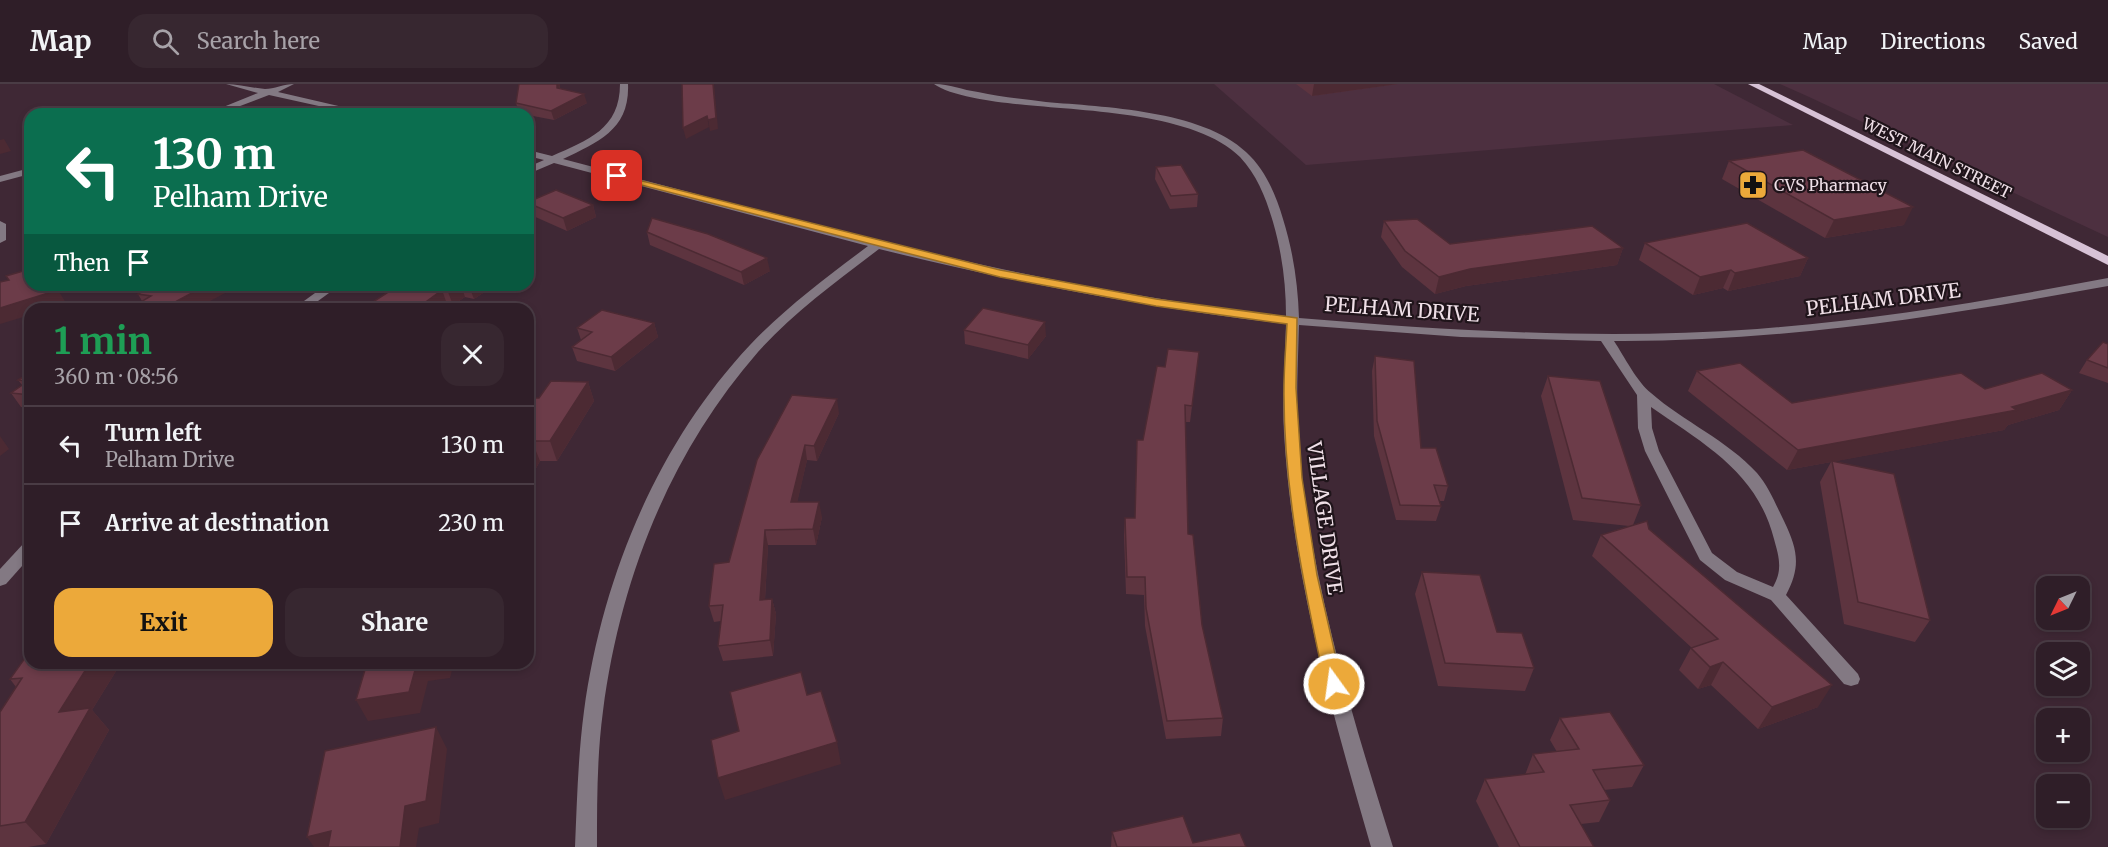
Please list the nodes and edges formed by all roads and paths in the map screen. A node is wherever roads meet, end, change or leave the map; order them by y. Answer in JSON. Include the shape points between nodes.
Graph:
{"nodes":[{"id":1,"x":230,"y":84,"type":"edge"},
{"id":2,"x":290,"y":84,"type":"edge"},
{"id":3,"x":624,"y":84,"type":"edge"},
{"id":4,"x":938,"y":84,"type":"edge"},
{"id":5,"x":1752,"y":84,"type":"edge"},
{"id":6,"x":269,"y":92,"type":"junction"},
{"id":7,"x":227,"y":108,"type":"edge"},
{"id":8,"x":341,"y":108,"type":"edge"},
{"id":9,"x":534,"y":154,"type":"edge"},
{"id":10,"x":552,"y":159,"type":"junction"},
{"id":11,"x":534,"y":168,"type":"edge"},
{"id":12,"x":24,"y":173,"type":"edge"},
{"id":13,"x":0,"y":179,"type":"edge"},
{"id":14,"x":0,"y":224,"type":"edge"},
{"id":15,"x":0,"y":240,"type":"edge"},
{"id":16,"x":878,"y":244,"type":"junction"},
{"id":17,"x":2108,"y":261,"type":"edge"},
{"id":18,"x":2108,"y":282,"type":"edge"},
{"id":19,"x":325,"y":291,"type":"edge"},
{"id":20,"x":308,"y":303,"type":"edge"},
{"id":21,"x":1293,"y":321,"type":"junction"},
{"id":22,"x":1604,"y":336,"type":"junction"},
{"id":23,"x":1644,"y":395,"type":"junction"},
{"id":24,"x":24,"y":554,"type":"edge"},
{"id":25,"x":0,"y":580,"type":"edge"},
{"id":26,"x":1777,"y":596,"type":"junction"},
{"id":27,"x":1851,"y":679,"type":"dead end"},
{"id":28,"x":586,"y":847,"type":"edge"},
{"id":29,"x":1382,"y":847,"type":"edge"}],
"edges":[{"from":1,"to":6,"type":"street"},
{"from":2,"to":6,"type":"street"},
{"from":3,"to":10,"type":"street","via":[[623,107],[615,121],[588,142]]},
{"from":4,"to":21,"type":"street","name":"VILLAGE DRIVE","via":[[1005,101],[1157,117],[1196,128],[1232,145],[1244,154],[1273,206],[1287,257]]},
{"from":5,"to":17,"type":"main road","name":"WEST MAIN STREET"},
{"from":6,"to":7,"type":"street"},
{"from":6,"to":8,"type":"street"},
{"from":9,"to":10,"type":"street","name":"PELHAM DRIVE"},
{"from":10,"to":11,"type":"street"},
{"from":10,"to":16,"type":"street","name":"PELHAM DRIVE"},
{"from":12,"to":13,"type":"street"},
{"from":14,"to":15,"type":"street"},
{"from":16,"to":21,"type":"street","name":"PELHAM DRIVE","via":[[1075,289]]},
{"from":16,"to":28,"type":"street","via":[[790,315],[755,349],[705,412],[654,498],[611,613],[597,680],[589,740]]},
{"from":18,"to":22,"type":"street","name":"PELHAM DRIVE","via":[[1856,324],[1709,335]]},
{"from":19,"to":20,"type":"street"},
{"from":21,"to":22,"type":"street","name":"PELHAM DRIVE","via":[[1449,333]]},
{"from":21,"to":29,"type":"street","name":"VILLAGE DRIVE","via":[[1290,388],[1294,466],[1309,575],[1340,707]]},
{"from":22,"to":23,"type":"street"},
{"from":23,"to":26,"type":"street","via":[[1652,451],[1706,556],[1733,579]]},
{"from":23,"to":26,"type":"street","via":[[1721,449],[1752,477],[1780,530],[1789,564]]},
{"from":24,"to":25,"type":"street"},
{"from":26,"to":27,"type":"street"}]}
